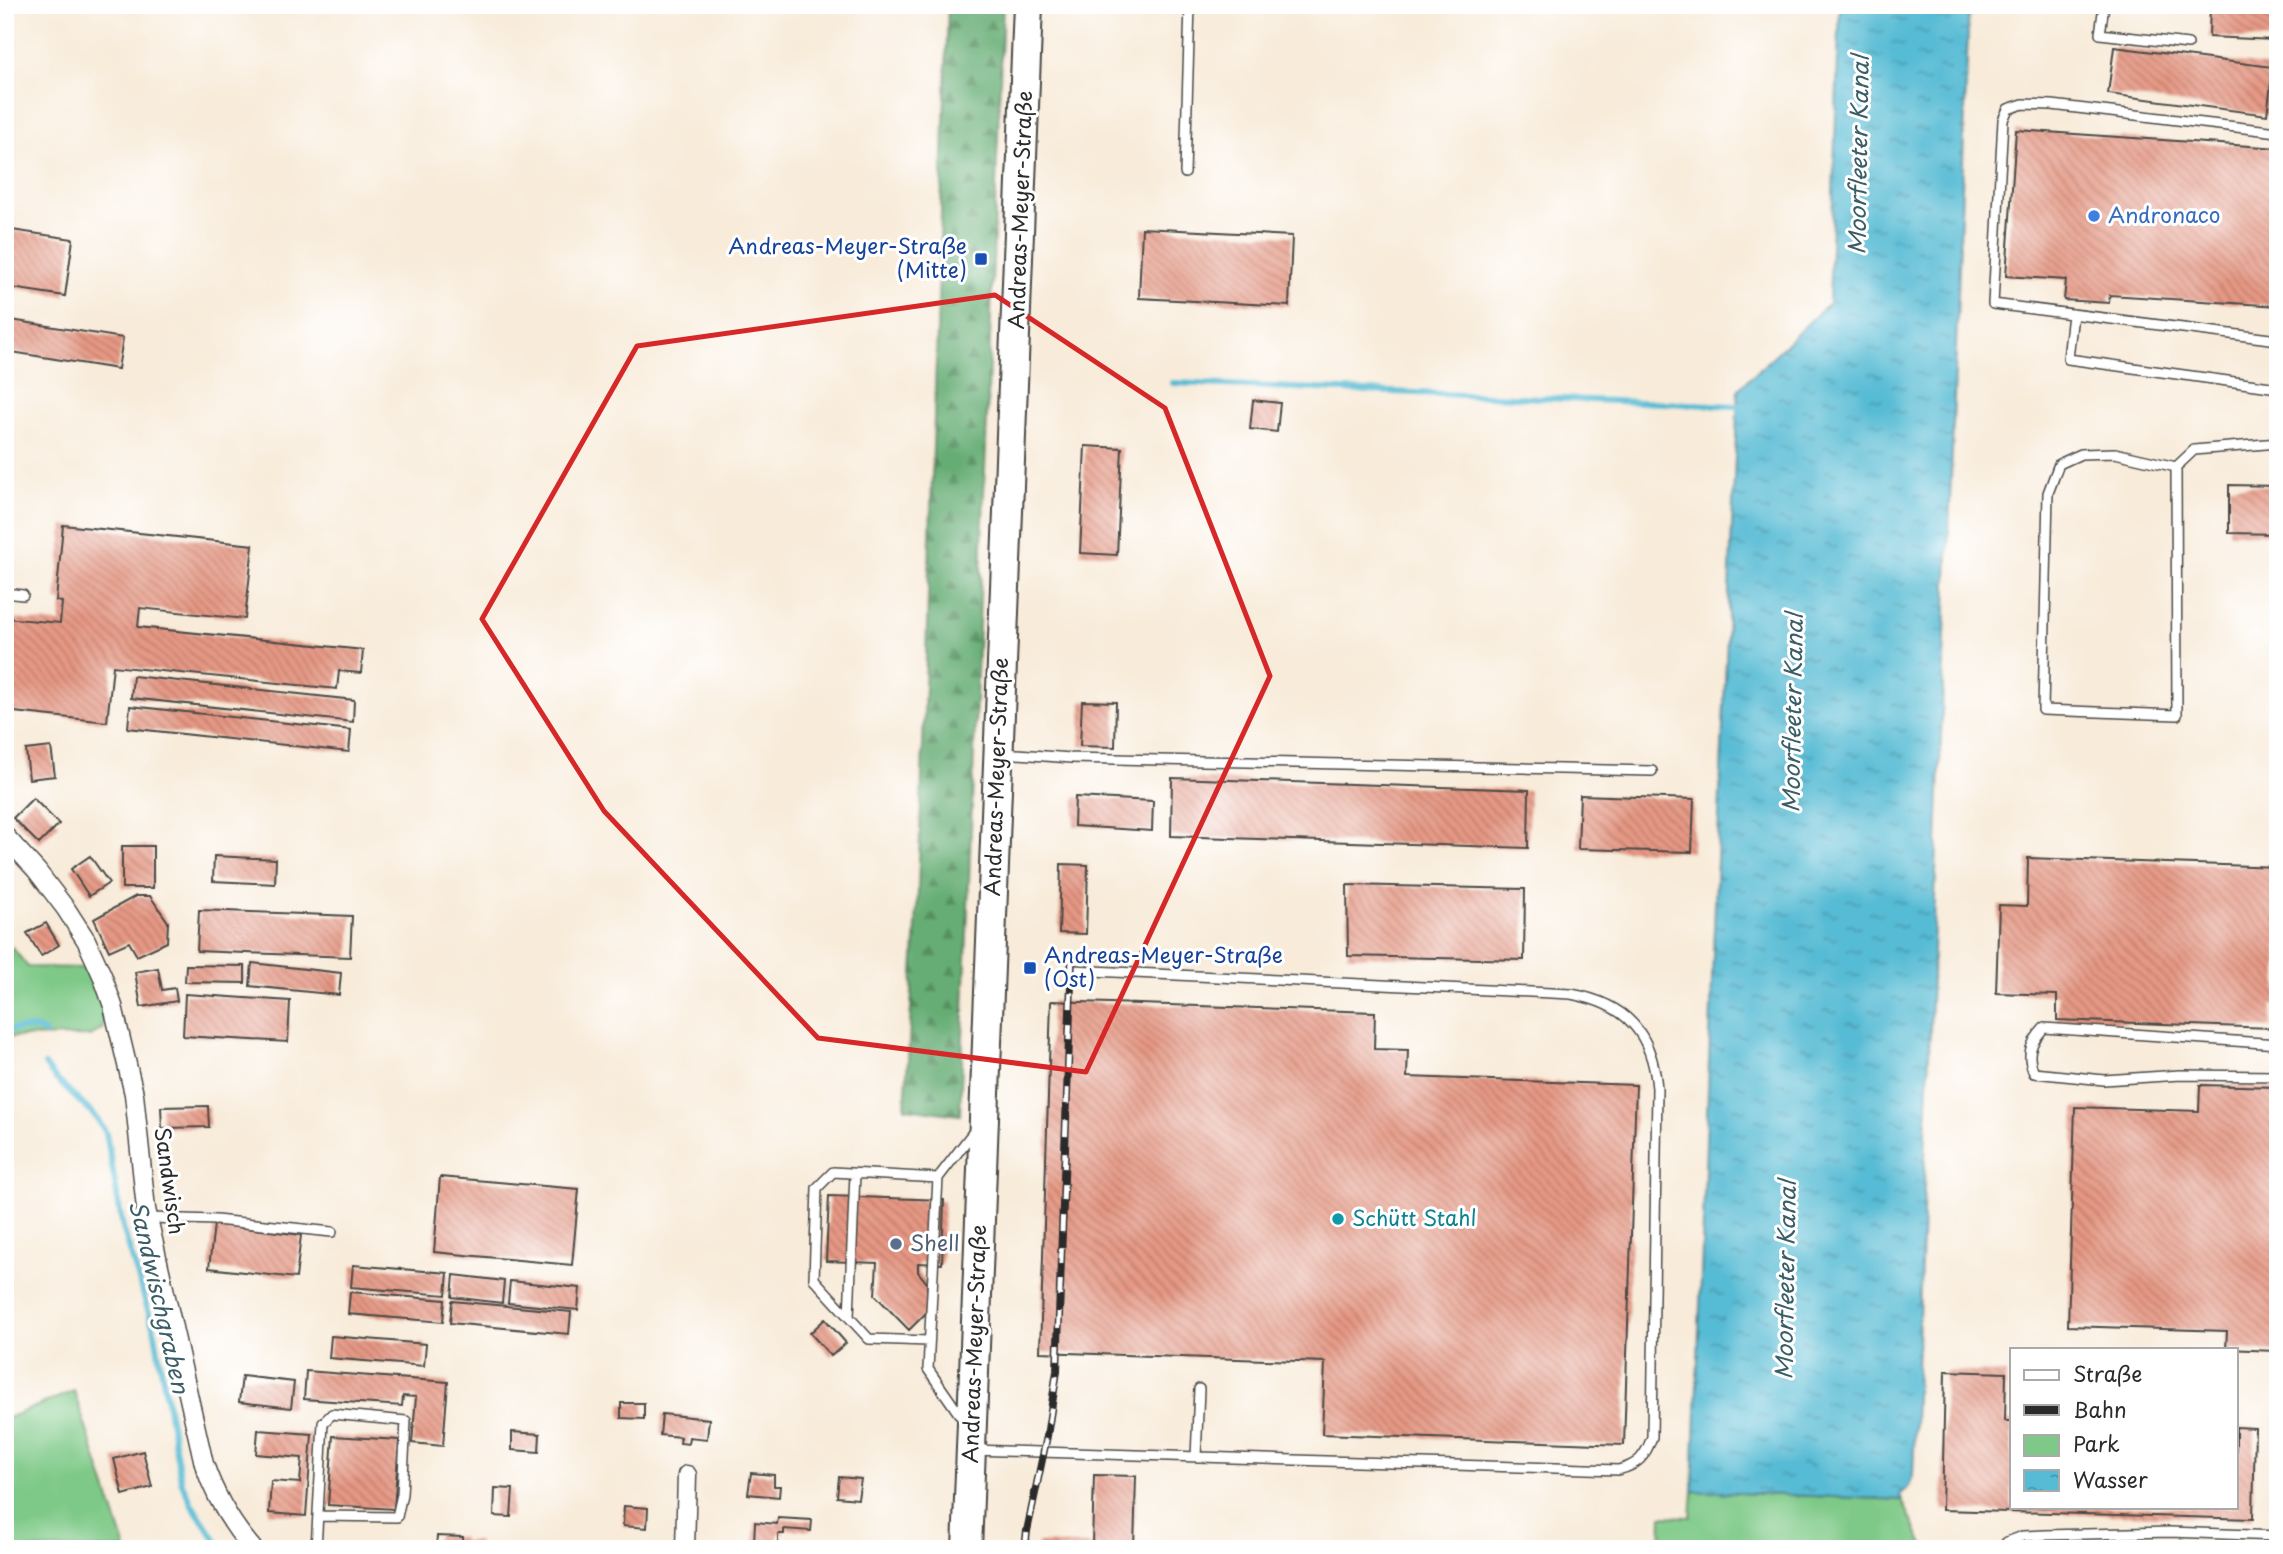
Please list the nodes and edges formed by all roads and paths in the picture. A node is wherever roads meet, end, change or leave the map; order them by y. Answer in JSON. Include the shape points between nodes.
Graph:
{"nodes":[{"id":1,"x":1028,"y":5,"type":"edge"},
{"id":2,"x":1190,"y":5,"type":"edge"},
{"id":3,"x":2104,"y":5,"type":"edge"},
{"id":4,"x":2188,"y":44,"type":"dead end"},
{"id":5,"x":2278,"y":132,"type":"edge"},
{"id":6,"x":1185,"y":173,"type":"dead end"},
{"id":7,"x":2073,"y":314,"type":"junction"},
{"id":8,"x":2278,"y":340,"type":"edge"},
{"id":9,"x":2278,"y":388,"type":"edge"},
{"id":10,"x":2278,"y":443,"type":"edge"},
{"id":11,"x":2176,"y":467,"type":"junction"},
{"id":12,"x":5,"y":593,"type":"edge"},
{"id":13,"x":23,"y":595,"type":"dead end"},
{"id":14,"x":998,"y":753,"type":"junction"},
{"id":15,"x":1652,"y":771,"type":"dead end"},
{"id":16,"x":5,"y":836,"type":"edge"},
{"id":17,"x":1072,"y":970,"type":"dead end"},
{"id":18,"x":2278,"y":1044,"type":"edge"},
{"id":19,"x":2278,"y":1076,"type":"edge"},
{"id":20,"x":983,"y":1121,"type":"junction"},
{"id":21,"x":855,"y":1173,"type":"junction"},
{"id":22,"x":938,"y":1178,"type":"junction"},
{"id":23,"x":149,"y":1218,"type":"junction"},
{"id":24,"x":332,"y":1232,"type":"dead end"},
{"id":25,"x":849,"y":1317,"type":"junction"},
{"id":26,"x":929,"y":1341,"type":"junction"},
{"id":27,"x":1199,"y":1389,"type":"dead end"},
{"id":28,"x":972,"y":1441,"type":"junction"},
{"id":29,"x":1196,"y":1457,"type":"junction"},
{"id":30,"x":687,"y":1475,"type":"dead end"},
{"id":31,"x":318,"y":1516,"type":"junction"},
{"id":32,"x":2278,"y":1536,"type":"edge"},
{"id":33,"x":253,"y":1549,"type":"edge"},
{"id":34,"x":316,"y":1549,"type":"edge"},
{"id":35,"x":685,"y":1549,"type":"edge"},
{"id":36,"x":967,"y":1549,"type":"edge"},
{"id":37,"x":2001,"y":1549,"type":"edge"}],
"edges":[{"from":1,"to":14,"type":"main road","name":"Andreas-Meyer-Straße"},
{"from":2,"to":6,"type":"lane"},
{"from":3,"to":4,"type":"lane","via":[[2100,34]]},
{"from":5,"to":7,"type":"lane","via":[[2052,105],[2023,104],[2008,109],[2003,120],[1993,304]]},
{"from":7,"to":8,"type":"lane"},
{"from":7,"to":9,"type":"lane","via":[[2068,359]]},
{"from":10,"to":11,"type":"lane","via":[[2194,450]]},
{"from":11,"to":11,"type":"lane","via":[[2177,715],[2043,710],[2048,493],[2059,464],[2081,454],[2115,453]]},
{"from":12,"to":13,"type":"lane"},
{"from":14,"to":15,"type":"lane"},
{"from":14,"to":20,"type":"main road","name":"Andreas-Meyer-Straße"},
{"from":16,"to":23,"type":"street","name":"Sandwisch","via":[[66,909],[102,975],[134,1094]]},
{"from":17,"to":29,"type":"lane","via":[[1571,994],[1594,998],[1634,1024],[1655,1065],[1652,1418],[1651,1437],[1641,1460],[1618,1470]]},
{"from":18,"to":19,"type":"lane","via":[[2044,1028],[2029,1060],[2034,1073],[2104,1080],[2180,1074]]},
{"from":20,"to":22,"type":"lane"},
{"from":20,"to":28,"type":"main road","name":"Andreas-Meyer-Straße"},
{"from":21,"to":22,"type":"lane"},
{"from":21,"to":25,"type":"lane"},
{"from":21,"to":25,"type":"lane","via":[[833,1172],[817,1188],[814,1279]]},
{"from":22,"to":26,"type":"lane"},
{"from":23,"to":24,"type":"lane"},
{"from":23,"to":33,"type":"street","name":"Sandwisch","via":[[204,1464],[226,1513]]},
{"from":25,"to":26,"type":"lane","via":[[870,1339]]},
{"from":26,"to":28,"type":"lane","via":[[928,1369]]},
{"from":27,"to":29,"type":"lane"},
{"from":28,"to":29,"type":"lane"},
{"from":28,"to":36,"type":"main road","name":"Andreas-Meyer-Straße"},
{"from":30,"to":35,"type":"street"},
{"from":31,"to":31,"type":"lane","via":[[323,1423],[332,1414],[407,1422],[397,1517]]},
{"from":31,"to":34,"type":"lane"},
{"from":32,"to":37,"type":"lane","via":[[2170,1532],[2023,1536]]}]}
